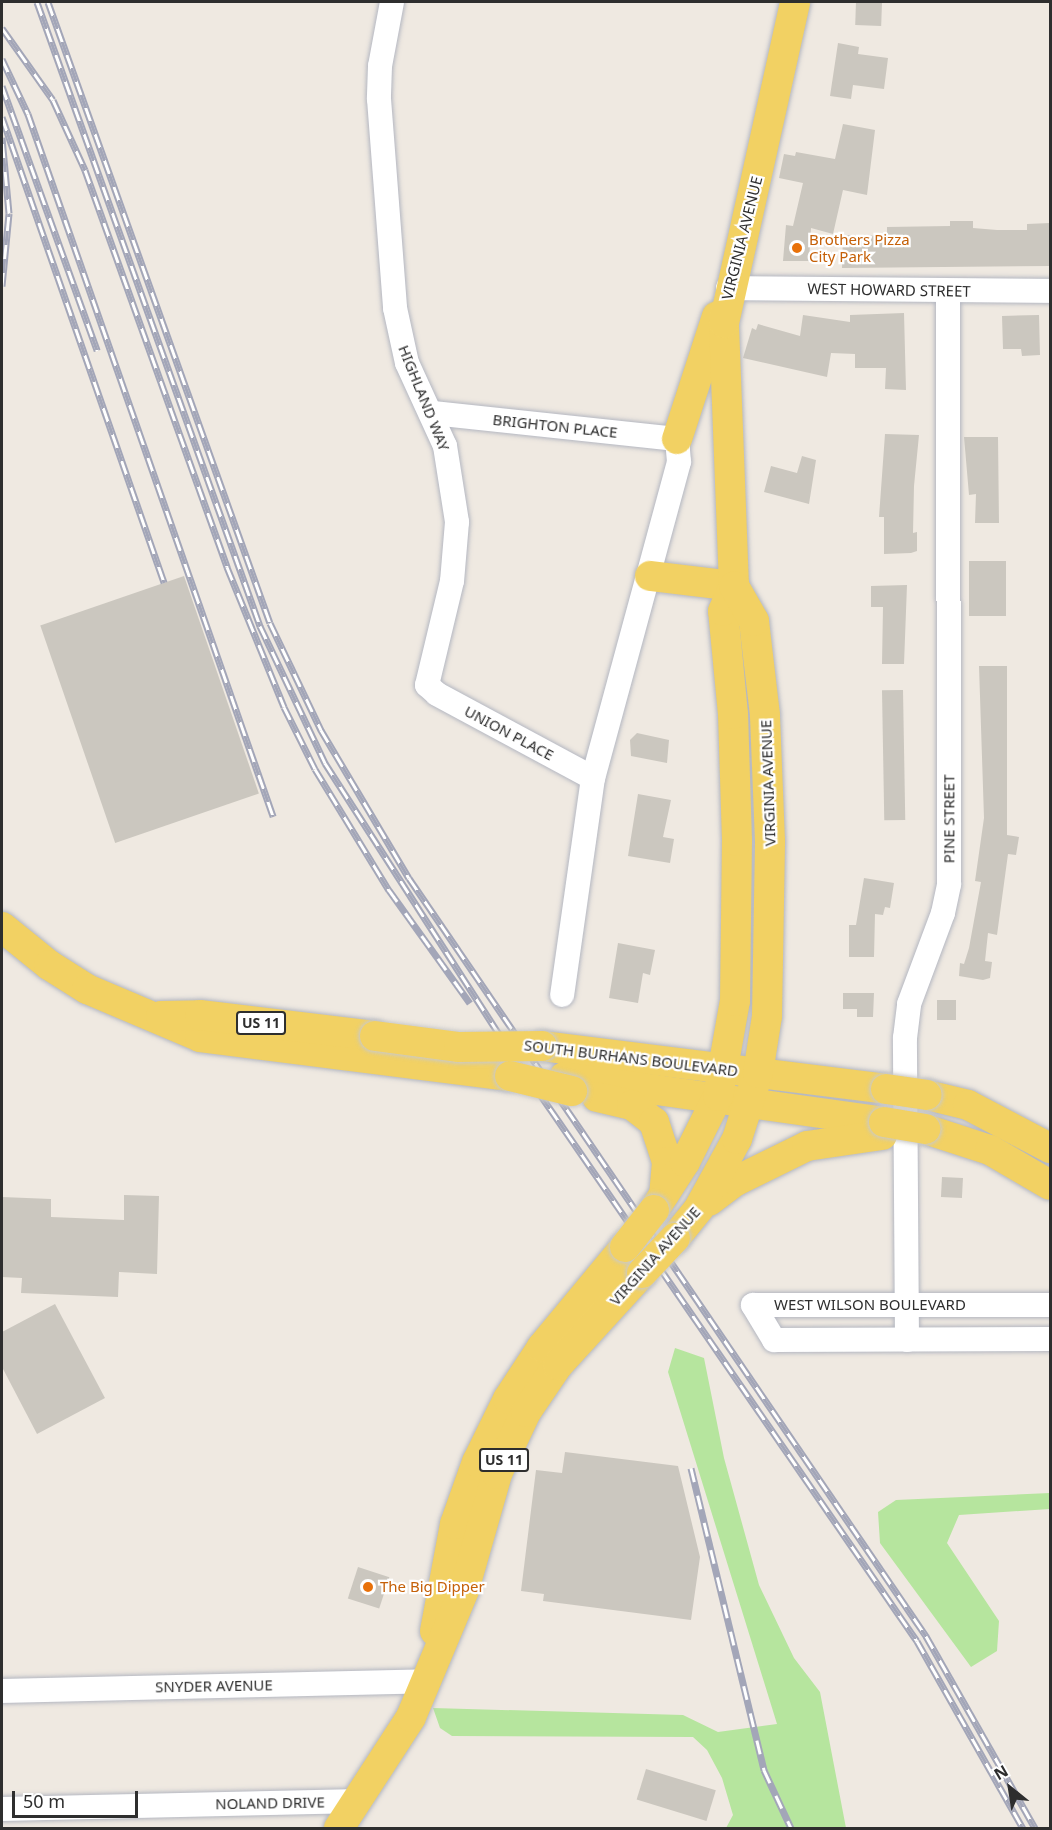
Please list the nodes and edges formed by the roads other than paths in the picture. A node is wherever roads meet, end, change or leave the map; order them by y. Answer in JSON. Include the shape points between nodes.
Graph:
{"nodes":[{"id":1,"x":392,"y":2,"type":"edge"},
{"id":2,"x":795,"y":2,"type":"edge"},
{"id":3,"x":728,"y":288,"type":"junction"},
{"id":4,"x":948,"y":291,"type":"junction"},
{"id":5,"x":1050,"y":291,"type":"edge"},
{"id":6,"x":434,"y":413,"type":"junction"},
{"id":7,"x":677,"y":439,"type":"junction"},
{"id":8,"x":650,"y":576,"type":"junction"},
{"id":9,"x":734,"y":586,"type":"junction"},
{"id":10,"x":428,"y":685,"type":"joint"},
{"id":11,"x":593,"y":778,"type":"junction"},
{"id":12,"x":2,"y":927,"type":"edge"},
{"id":13,"x":561,"y":994,"type":"dead end"},
{"id":14,"x":374,"y":1048,"type":"junction"},
{"id":15,"x":758,"y":1073,"type":"junction"},
{"id":16,"x":568,"y":1084,"type":"junction"},
{"id":17,"x":722,"y":1084,"type":"junction"},
{"id":18,"x":750,"y":1103,"type":"junction"},
{"id":19,"x":884,"y":1129,"type":"junction"},
{"id":20,"x":1050,"y":1148,"type":"edge"},
{"id":21,"x":1050,"y":1185,"type":"edge"},
{"id":22,"x":659,"y":1203,"type":"junction"},
{"id":23,"x":699,"y":1208,"type":"junction"},
{"id":24,"x":908,"y":1305,"type":"junction"},
{"id":25,"x":1050,"y":1305,"type":"edge"},
{"id":26,"x":1050,"y":1339,"type":"edge"},
{"id":27,"x":907,"y":1340,"type":"junction"},
{"id":28,"x":427,"y":1681,"type":"junction"},
{"id":29,"x":2,"y":1691,"type":"edge"},
{"id":30,"x":359,"y":1801,"type":"junction"},
{"id":31,"x":2,"y":1809,"type":"edge"},
{"id":32,"x":339,"y":1828,"type":"edge"}],
"edges":[{"from":1,"to":6,"type":"street","name":"HIGHLAND WAY","via":[[380,66],[379,99],[394,308],[407,363]]},
{"from":2,"to":3,"type":"main road","name":"VIRGINIA AVENUE","via":[[761,162]]},
{"from":3,"to":4,"type":"street","name":"WEST HOWARD STREET"},
{"from":3,"to":7,"type":"main road","via":[[701,357]]},
{"from":3,"to":9,"type":"main road","name":"VIRGINIA AVENUE","via":[[723,365]]},
{"from":4,"to":5,"type":"street","name":"WEST HOWARD STREET"},
{"from":4,"to":24,"type":"street","name":"PINE STREET","via":[[949,884],[943,913],[909,1004],[905,1038]]},
{"from":6,"to":7,"type":"street","name":"BRIGHTON PLACE"},
{"from":6,"to":10,"type":"street","name":"HIGHLAND WAY","via":[[453,483],[457,522],[452,581]]},
{"from":7,"to":8,"type":"street","via":[[679,462]]},
{"from":8,"to":9,"type":"main road"},
{"from":8,"to":11,"type":"street"},
{"from":9,"to":15,"type":"main road","name":"VIRGINIA AVENUE","via":[[754,621],[765,715],[770,950],[767,1016]]},
{"from":9,"to":17,"type":"main road","name":"VIRGINIA AVENUE","via":[[723,611],[733,714],[737,841],[735,1001]]},
{"from":10,"to":11,"type":"street","name":"UNION PLACE","via":[[437,694]]},
{"from":11,"to":13,"type":"street"},
{"from":12,"to":14,"type":"main road","name":"SOUTH BURHANS BOULEVARD","number":"US 11","via":[[49,965],[87,989],[146,1016],[200,1015]]},
{"from":14,"to":16,"type":"main road","name":"SOUTH BURHANS BOULEVARD","number":"US 11","bridge":true},
{"from":14,"to":17,"type":"main road","name":"SOUTH BURHANS BOULEVARD","number":"US 11","bridge":true,"via":[[542,1046]]},
{"from":15,"to":17,"type":"main road","name":"SOUTH BURHANS BOULEVARD","number":"US 11"},
{"from":15,"to":18,"type":"main road","name":"VIRGINIA AVENUE","number":"US 11"},
{"from":15,"to":20,"type":"main road","bridge":true,"via":[[927,1095],[968,1105]]},
{"from":16,"to":17,"type":"main road","name":"SOUTH BURHANS BOULEVARD"},
{"from":16,"to":22,"type":"main road","via":[[632,1106],[654,1122],[667,1162]]},
{"from":17,"to":18,"type":"main road"},
{"from":17,"to":22,"type":"main road","name":"VIRGINIA AVENUE"},
{"from":18,"to":19,"type":"main road"},
{"from":18,"to":23,"type":"main road","name":"VIRGINIA AVENUE","number":"US 11","via":[[720,1174]]},
{"from":19,"to":21,"type":"main road","via":[[959,1138],[990,1150]]},
{"from":19,"to":23,"type":"main road","via":[[807,1146],[736,1181]]},
{"from":22,"to":28,"type":"main road","name":"VIRGINIA AVENUE","number":"US 11","bridge":true,"via":[[542,1347],[508,1399],[477,1462],[455,1524]]},
{"from":23,"to":28,"type":"main road","name":"VIRGINIA AVENUE","number":"US 11","bridge":true,"via":[[558,1365],[526,1412],[497,1474],[464,1590]]},
{"from":24,"to":25,"type":"street","name":"WEST WILSON BOULEVARD"},
{"from":24,"to":27,"type":"street","name":"PINE STREET"},
{"from":24,"to":27,"type":"street","name":"WEST WILSON BOULEVARD","via":[[753,1305],[774,1340]]},
{"from":26,"to":27,"type":"street","name":"WEST WILSON BOULEVARD"},
{"from":28,"to":29,"type":"street","name":"SNYDER AVENUE"},
{"from":28,"to":30,"type":"main road","name":"VIRGINIA AVENUE","number":"US 11","via":[[393,1750]]},
{"from":30,"to":31,"type":"street","name":"NOLAND DRIVE"},
{"from":30,"to":32,"type":"main road","name":"VIRGINIA AVENUE","number":"US 11"}]}
